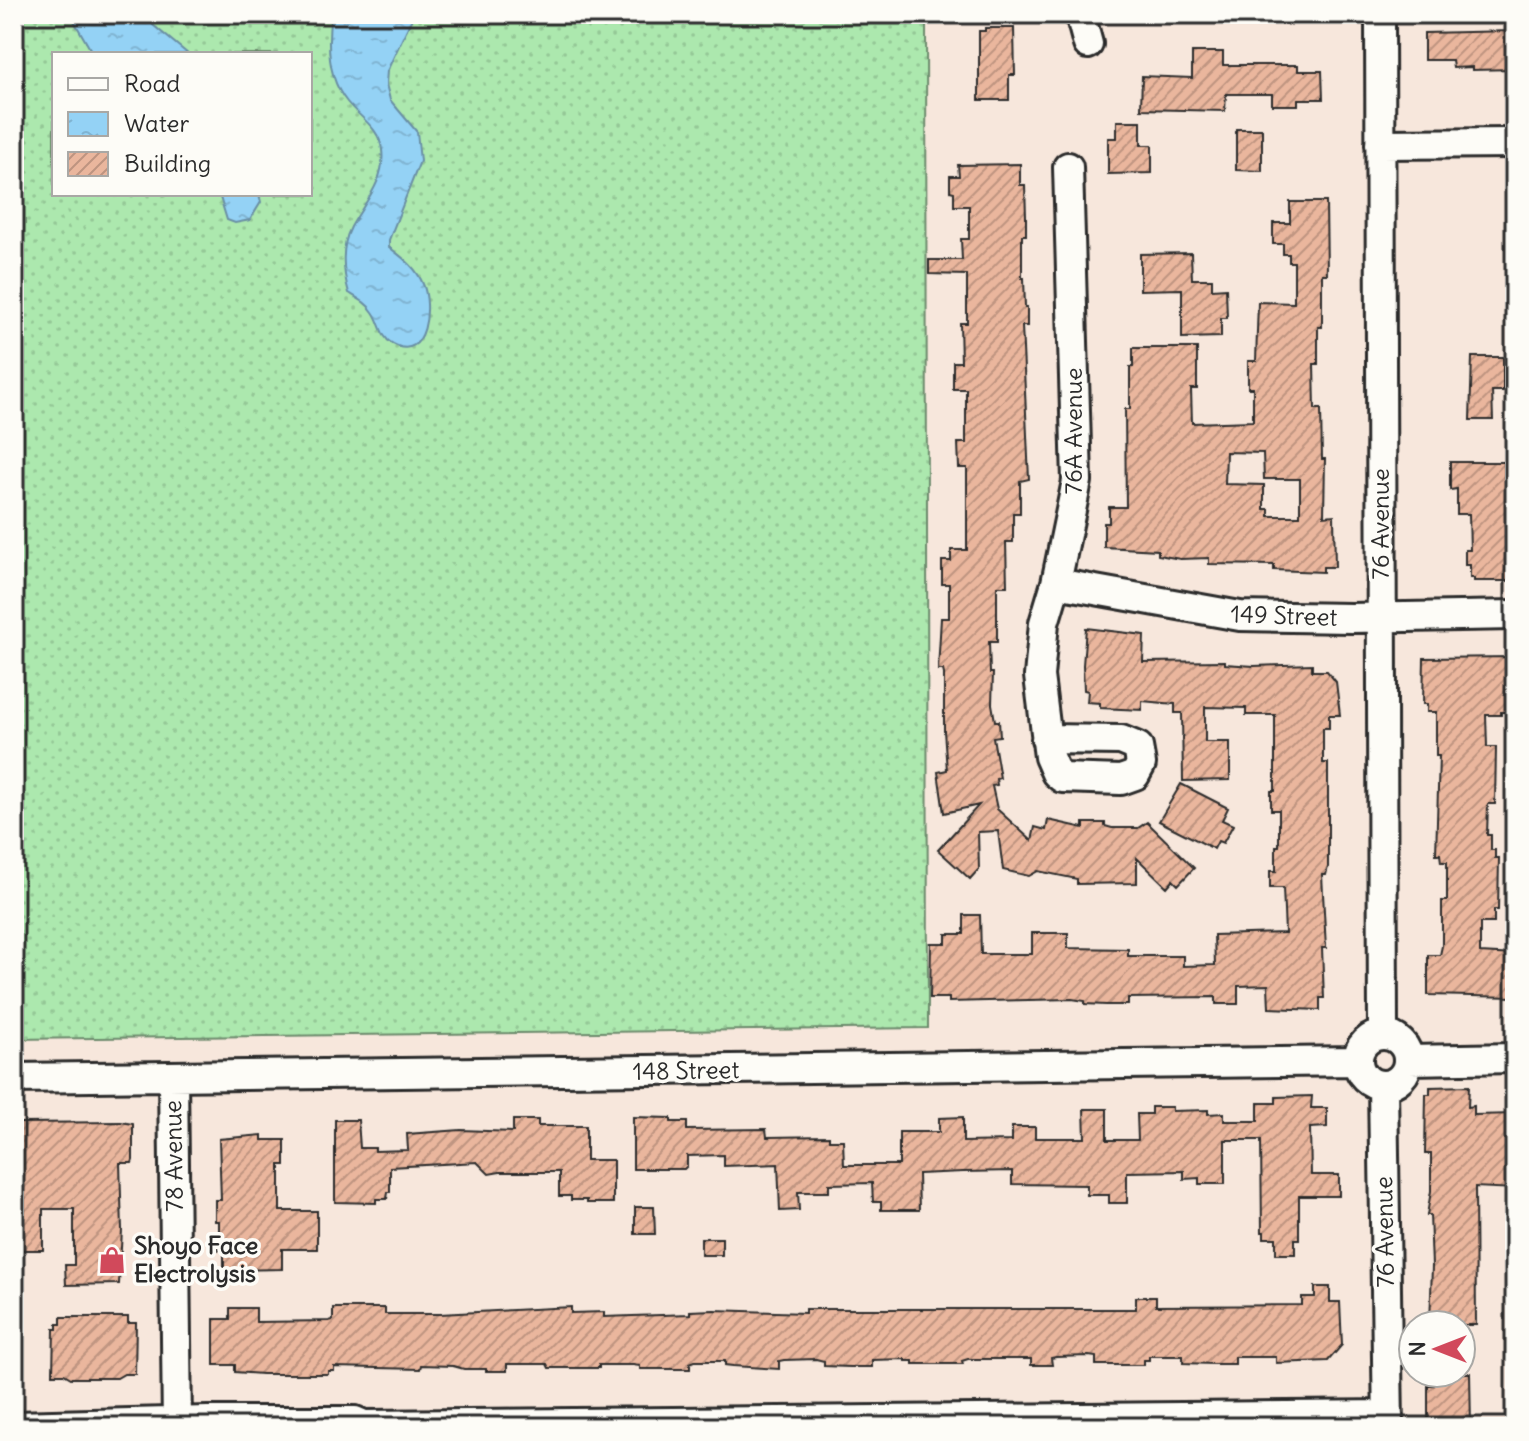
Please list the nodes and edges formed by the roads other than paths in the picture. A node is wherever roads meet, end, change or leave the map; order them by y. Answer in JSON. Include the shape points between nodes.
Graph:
{"nodes":[{"id":1,"x":1080,"y":14,"type":"edge"},
{"id":2,"x":1380,"y":14,"type":"edge"},
{"id":3,"x":1088,"y":44,"type":"dead end"},
{"id":4,"x":1515,"y":143,"type":"edge"},
{"id":5,"x":1380,"y":144,"type":"junction"},
{"id":6,"x":1068,"y":167,"type":"dead end"},
{"id":7,"x":1056,"y":583,"type":"junction"},
{"id":8,"x":1515,"y":615,"type":"edge"},
{"id":9,"x":1382,"y":618,"type":"junction"},
{"id":10,"x":1046,"y":739,"type":"dead end"},
{"id":11,"x":1383,"y":1034,"type":"junction"},
{"id":12,"x":1515,"y":1058,"type":"edge"},
{"id":13,"x":1409,"y":1060,"type":"junction"},
{"id":14,"x":1357,"y":1061,"type":"junction"},
{"id":15,"x":173,"y":1076,"type":"junction"},
{"id":16,"x":14,"y":1078,"type":"edge"},
{"id":17,"x":1383,"y":1085,"type":"junction"},
{"id":18,"x":1388,"y":1421,"type":"edge"},
{"id":19,"x":177,"y":1425,"type":"edge"},
{"id":20,"x":14,"y":1426,"type":"edge"}],
"edges":[{"from":1,"to":3,"type":"street"},
{"from":2,"to":5,"type":"street","name":"76 Avenue"},
{"from":4,"to":5,"type":"street"},
{"from":5,"to":9,"type":"street","name":"76 Avenue"},
{"from":6,"to":7,"type":"street","name":"76A Avenue","via":[[1077,481]]},
{"from":7,"to":9,"type":"street","name":"149 Street","via":[[1240,616]]},
{"from":7,"to":10,"type":"street","name":"76A Avenue","via":[[1039,665]]},
{"from":8,"to":9,"type":"street","name":"149 Street"},
{"from":9,"to":11,"type":"street","name":"76 Avenue"},
{"from":11,"to":13,"type":"street","via":[[1404,1045]]},
{"from":11,"to":14,"type":"street","via":[[1365,1042]]},
{"from":12,"to":13,"type":"street"},
{"from":13,"to":17,"type":"street","via":[[1401,1078]]},
{"from":14,"to":15,"type":"street","name":"148 Street"},
{"from":14,"to":17,"type":"street","via":[[1365,1078]]},
{"from":15,"to":16,"type":"street","name":"148 Street"},
{"from":15,"to":19,"type":"street","name":"78 Avenue"},
{"from":17,"to":18,"type":"street","name":"76 Avenue"},
{"from":18,"to":19,"type":"street"},
{"from":19,"to":20,"type":"street"}]}
